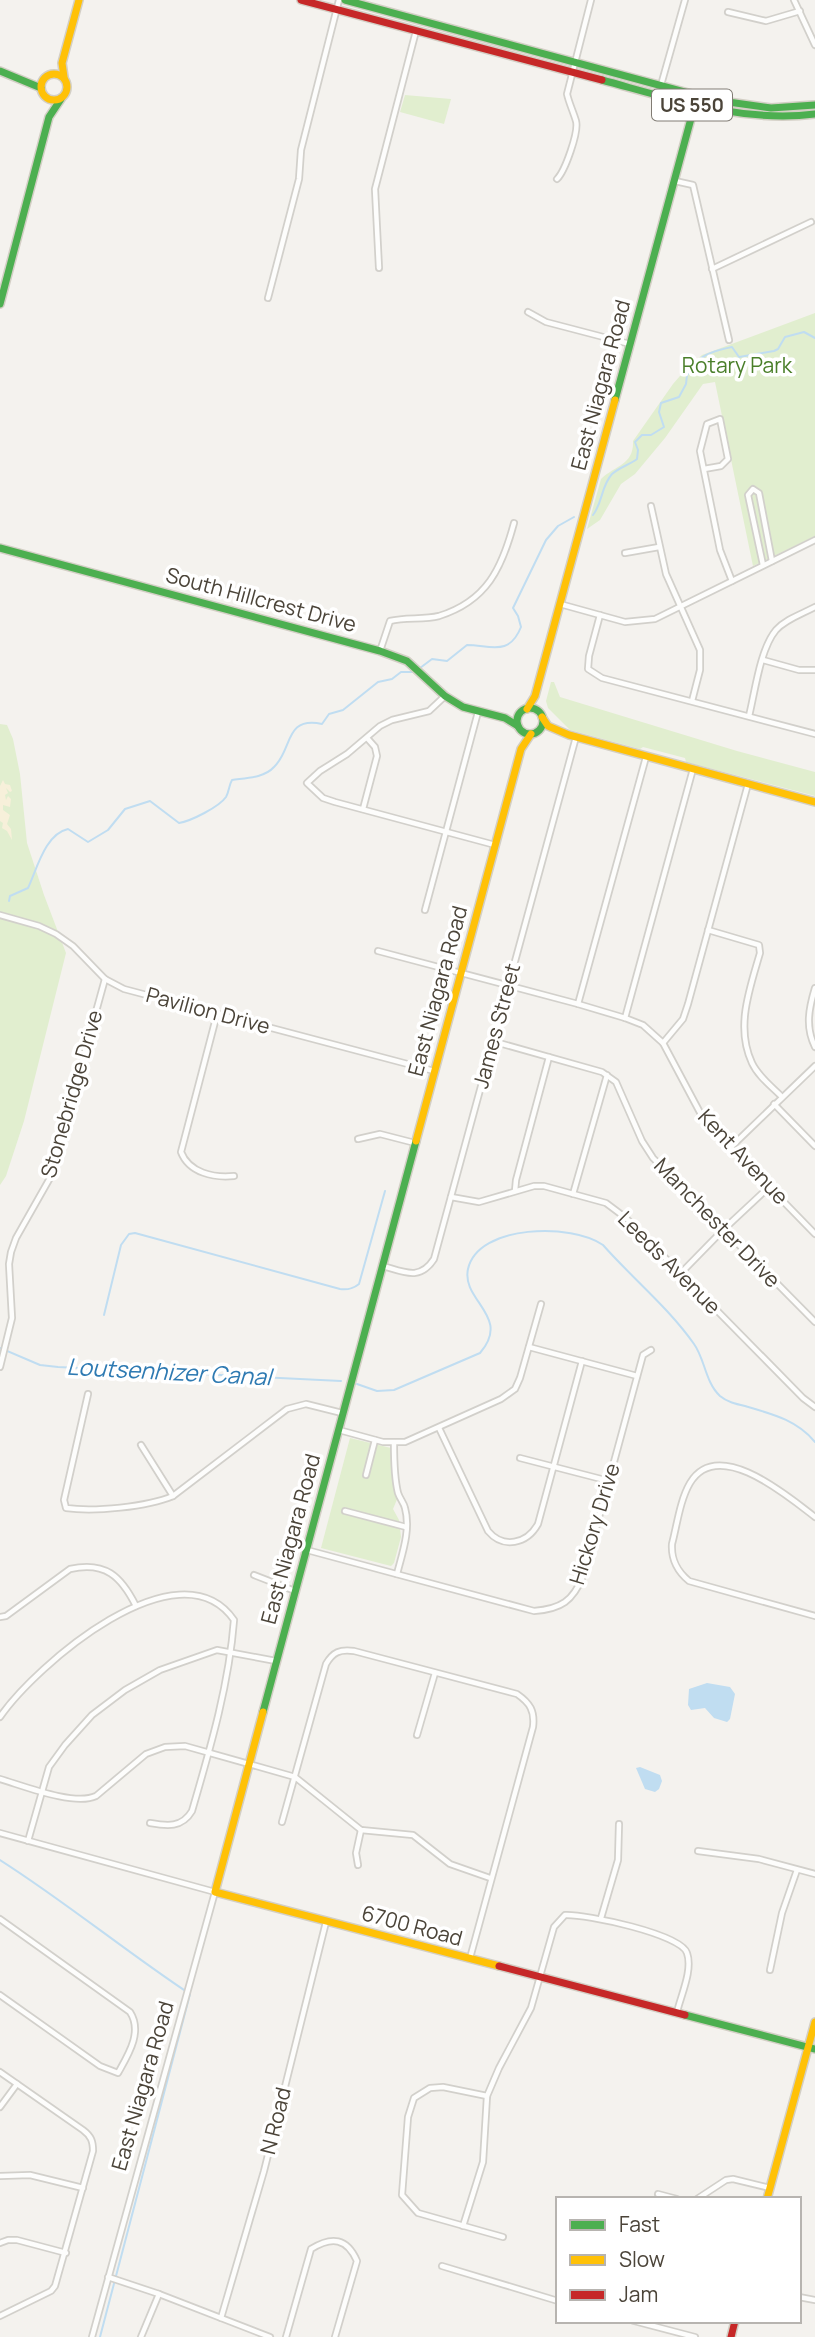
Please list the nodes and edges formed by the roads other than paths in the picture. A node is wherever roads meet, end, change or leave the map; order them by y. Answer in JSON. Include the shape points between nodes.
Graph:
{"nodes":[{"id":1,"x":79,"y":0,"type":"edge"},
{"id":2,"x":301,"y":0,"type":"edge"},
{"id":3,"x":342,"y":0,"type":"edge"},
{"id":4,"x":591,"y":0,"type":"edge"},
{"id":5,"x":685,"y":0,"type":"edge"},
{"id":6,"x":794,"y":0,"type":"edge"},
{"id":7,"x":337,"y":9,"type":"junction"},
{"id":8,"x":800,"y":11,"type":"junction"},
{"id":9,"x":727,"y":12,"type":"dead end"},
{"id":10,"x":416,"y":30,"type":"junction"},
{"id":11,"x":815,"y":46,"type":"edge"},
{"id":12,"x":575,"y":62,"type":"junction"},
{"id":13,"x":62,"y":63,"type":"junction"},
{"id":14,"x":0,"y":71,"type":"edge"},
{"id":15,"x":572,"y":72,"type":"junction"},
{"id":16,"x":52,"y":74,"type":"junction"},
{"id":17,"x":64,"y":77,"type":"junction"},
{"id":18,"x":18,"y":78,"type":"junction"},
{"id":19,"x":44,"y":79,"type":"junction"},
{"id":20,"x":661,"y":86,"type":"junction"},
{"id":21,"x":41,"y":88,"type":"junction"},
{"id":22,"x":697,"y":96,"type":"junction"},
{"id":23,"x":61,"y":99,"type":"junction"},
{"id":24,"x":48,"y":101,"type":"junction"},
{"id":25,"x":694,"y":105,"type":"junction"},
{"id":26,"x":815,"y":105,"type":"edge"},
{"id":27,"x":815,"y":114,"type":"edge"},
{"id":28,"x":49,"y":117,"type":"junction"},
{"id":29,"x":557,"y":179,"type":"dead end"},
{"id":30,"x":674,"y":181,"type":"junction"},
{"id":31,"x":811,"y":222,"type":"dead end"},
{"id":32,"x":379,"y":268,"type":"dead end"},
{"id":33,"x":712,"y":269,"type":"junction"},
{"id":34,"x":268,"y":298,"type":"dead end"},
{"id":35,"x":0,"y":304,"type":"edge"},
{"id":36,"x":528,"y":312,"type":"dead end"},
{"id":37,"x":729,"y":340,"type":"dead end"},
{"id":38,"x":630,"y":344,"type":"junction"},
{"id":39,"x":704,"y":469,"type":"junction"},
{"id":40,"x":651,"y":506,"type":"dead end"},
{"id":41,"x":514,"y":523,"type":"dead end"},
{"id":42,"x":815,"y":540,"type":"edge"},
{"id":43,"x":659,"y":547,"type":"junction"},
{"id":44,"x":0,"y":548,"type":"edge"},
{"id":45,"x":625,"y":553,"type":"dead end"},
{"id":46,"x":772,"y":561,"type":"junction"},
{"id":47,"x":763,"y":566,"type":"junction"},
{"id":48,"x":732,"y":581,"type":"junction"},
{"id":49,"x":560,"y":604,"type":"junction"},
{"id":50,"x":680,"y":607,"type":"junction"},
{"id":51,"x":815,"y":607,"type":"edge"},
{"id":52,"x":600,"y":615,"type":"junction"},
{"id":53,"x":380,"y":651,"type":"junction"},
{"id":54,"x":763,"y":660,"type":"junction"},
{"id":55,"x":815,"y":670,"type":"edge"},
{"id":56,"x":538,"y":684,"type":"junction"},
{"id":57,"x":445,"y":696,"type":"junction"},
{"id":58,"x":692,"y":701,"type":"junction"},
{"id":59,"x":524,"y":711,"type":"junction"},
{"id":60,"x":478,"y":712,"type":"junction"},
{"id":61,"x":499,"y":716,"type":"junction"},
{"id":62,"x":541,"y":716,"type":"junction"},
{"id":63,"x":749,"y":716,"type":"junction"},
{"id":64,"x":518,"y":727,"type":"junction"},
{"id":65,"x":533,"y":734,"type":"junction"},
{"id":66,"x":815,"y":734,"type":"edge"},
{"id":67,"x":573,"y":736,"type":"junction"},
{"id":68,"x":367,"y":738,"type":"junction"},
{"id":69,"x":521,"y":749,"type":"junction"},
{"id":70,"x":646,"y":756,"type":"junction"},
{"id":71,"x":693,"y":769,"type":"junction"},
{"id":72,"x":748,"y":784,"type":"junction"},
{"id":73,"x":815,"y":802,"type":"edge"},
{"id":74,"x":363,"y":809,"type":"junction"},
{"id":75,"x":447,"y":832,"type":"junction"},
{"id":76,"x":495,"y":845,"type":"junction"},
{"id":77,"x":425,"y":911,"type":"dead end"},
{"id":78,"x":0,"y":915,"type":"edge"},
{"id":79,"x":708,"y":930,"type":"junction"},
{"id":80,"x":378,"y":951,"type":"dead end"},
{"id":81,"x":461,"y":973,"type":"junction"},
{"id":82,"x":105,"y":979,"type":"junction"},
{"id":83,"x":508,"y":985,"type":"junction"},
{"id":84,"x":815,"y":988,"type":"edge"},
{"id":85,"x":578,"y":1004,"type":"junction"},
{"id":86,"x":217,"y":1014,"type":"junction"},
{"id":87,"x":625,"y":1018,"type":"junction"},
{"id":88,"x":492,"y":1041,"type":"junction"},
{"id":89,"x":663,"y":1043,"type":"junction"},
{"id":90,"x":815,"y":1047,"type":"edge"},
{"id":91,"x":549,"y":1057,"type":"junction"},
{"id":92,"x":815,"y":1066,"type":"edge"},
{"id":93,"x":434,"y":1071,"type":"junction"},
{"id":94,"x":607,"y":1074,"type":"junction"},
{"id":95,"x":781,"y":1096,"type":"junction"},
{"id":96,"x":774,"y":1104,"type":"junction"},
{"id":97,"x":358,"y":1139,"type":"dead end"},
{"id":98,"x":415,"y":1143,"type":"junction"},
{"id":99,"x":815,"y":1146,"type":"edge"},
{"id":100,"x":730,"y":1148,"type":"junction"},
{"id":101,"x":234,"y":1176,"type":"dead end"},
{"id":102,"x":769,"y":1187,"type":"junction"},
{"id":103,"x":515,"y":1192,"type":"junction"},
{"id":104,"x":573,"y":1194,"type":"junction"},
{"id":105,"x":451,"y":1197,"type":"junction"},
{"id":106,"x":723,"y":1230,"type":"junction"},
{"id":107,"x":815,"y":1234,"type":"edge"},
{"id":108,"x":382,"y":1266,"type":"junction"},
{"id":109,"x":680,"y":1274,"type":"junction"},
{"id":110,"x":541,"y":1304,"type":"dead end"},
{"id":111,"x":815,"y":1322,"type":"edge"},
{"id":112,"x":529,"y":1347,"type":"junction"},
{"id":113,"x":651,"y":1350,"type":"dead end"},
{"id":114,"x":582,"y":1361,"type":"junction"},
{"id":115,"x":0,"y":1367,"type":"edge"},
{"id":116,"x":637,"y":1376,"type":"junction"},
{"id":117,"x":88,"y":1394,"type":"dead end"},
{"id":118,"x":815,"y":1406,"type":"edge"},
{"id":119,"x":342,"y":1413,"type":"junction"},
{"id":120,"x":439,"y":1428,"type":"junction"},
{"id":121,"x":338,"y":1429,"type":"junction"},
{"id":122,"x":375,"y":1440,"type":"junction"},
{"id":123,"x":394,"y":1443,"type":"junction"},
{"id":124,"x":141,"y":1445,"type":"dead end"},
{"id":125,"x":520,"y":1458,"type":"dead end"},
{"id":126,"x":553,"y":1466,"type":"junction"},
{"id":127,"x":366,"y":1475,"type":"dead end"},
{"id":128,"x":609,"y":1481,"type":"junction"},
{"id":129,"x":173,"y":1496,"type":"junction"},
{"id":130,"x":345,"y":1511,"type":"dead end"},
{"id":131,"x":815,"y":1517,"type":"edge"},
{"id":132,"x":406,"y":1527,"type":"junction"},
{"id":133,"x":307,"y":1550,"type":"junction"},
{"id":134,"x":397,"y":1574,"type":"junction"},
{"id":135,"x":254,"y":1575,"type":"dead end"},
{"id":136,"x":295,"y":1591,"type":"junction"},
{"id":137,"x":136,"y":1605,"type":"junction"},
{"id":138,"x":815,"y":1616,"type":"edge"},
{"id":139,"x":0,"y":1617,"type":"edge"},
{"id":140,"x":231,"y":1652,"type":"junction"},
{"id":141,"x":277,"y":1661,"type":"junction"},
{"id":142,"x":435,"y":1673,"type":"junction"},
{"id":143,"x":0,"y":1717,"type":"edge"},
{"id":144,"x":417,"y":1735,"type":"dead end"},
{"id":145,"x":209,"y":1752,"type":"junction"},
{"id":146,"x":250,"y":1763,"type":"junction"},
{"id":147,"x":295,"y":1777,"type":"junction"},
{"id":148,"x":0,"y":1779,"type":"edge"},
{"id":149,"x":41,"y":1791,"type":"junction"},
{"id":150,"x":282,"y":1822,"type":"dead end"},
{"id":151,"x":150,"y":1823,"type":"dead end"},
{"id":152,"x":619,"y":1824,"type":"dead end"},
{"id":153,"x":361,"y":1830,"type":"junction"},
{"id":154,"x":0,"y":1833,"type":"edge"},
{"id":155,"x":28,"y":1841,"type":"junction"},
{"id":156,"x":698,"y":1851,"type":"dead end"},
{"id":157,"x":358,"y":1865,"type":"dead end"},
{"id":158,"x":797,"y":1870,"type":"junction"},
{"id":159,"x":815,"y":1874,"type":"edge"},
{"id":160,"x":490,"y":1878,"type":"junction"},
{"id":161,"x":215,"y":1892,"type":"junction"},
{"id":162,"x":601,"y":1918,"type":"junction"},
{"id":163,"x":0,"y":1919,"type":"edge"},
{"id":164,"x":326,"y":1922,"type":"junction"},
{"id":165,"x":469,"y":1959,"type":"junction"},
{"id":166,"x":770,"y":1970,"type":"dead end"},
{"id":167,"x":540,"y":1978,"type":"junction"},
{"id":168,"x":0,"y":1995,"type":"edge"},
{"id":169,"x":677,"y":2013,"type":"junction"},
{"id":170,"x":815,"y":2022,"type":"edge"},
{"id":171,"x":811,"y":2048,"type":"edge"},
{"id":172,"x":0,"y":2072,"type":"edge"},
{"id":173,"x":17,"y":2084,"type":"junction"},
{"id":174,"x":487,"y":2096,"type":"junction"},
{"id":175,"x":0,"y":2107,"type":"edge"},
{"id":176,"x":0,"y":2176,"type":"edge"},
{"id":177,"x":83,"y":2188,"type":"junction"},
{"id":178,"x":770,"y":2188,"type":"junction"},
{"id":179,"x":658,"y":2194,"type":"dead end"},
{"id":180,"x":669,"y":2197,"type":"edge"},
{"id":181,"x":700,"y":2197,"type":"edge"},
{"id":182,"x":768,"y":2197,"type":"edge"},
{"id":183,"x":463,"y":2226,"type":"junction"},
{"id":184,"x":503,"y":2237,"type":"dead end"},
{"id":185,"x":0,"y":2243,"type":"edge"},
{"id":186,"x":65,"y":2253,"type":"junction"},
{"id":187,"x":442,"y":2266,"type":"dead end"},
{"id":188,"x":108,"y":2277,"type":"junction"},
{"id":189,"x":159,"y":2294,"type":"junction"},
{"id":190,"x":556,"y":2300,"type":"edge"},
{"id":191,"x":0,"y":2316,"type":"edge"},
{"id":192,"x":221,"y":2318,"type":"junction"},
{"id":193,"x":642,"y":2323,"type":"edge"},
{"id":194,"x":92,"y":2337,"type":"edge"},
{"id":195,"x":141,"y":2337,"type":"edge"},
{"id":196,"x":270,"y":2337,"type":"edge"},
{"id":197,"x":286,"y":2337,"type":"edge"},
{"id":198,"x":335,"y":2337,"type":"edge"},
{"id":199,"x":695,"y":2337,"type":"edge"}],
"edges":[{"from":1,"to":13,"type":"main road"},
{"from":2,"to":7,"type":"main road","number":"US 550"},
{"from":3,"to":7,"type":"street"},
{"from":3,"to":12,"type":"main road","number":"US 550"},
{"from":4,"to":12,"type":"street"},
{"from":5,"to":20,"type":"street"},
{"from":6,"to":8,"type":"street"},
{"from":7,"to":10,"type":"main road","number":"US 550"},
{"from":7,"to":34,"type":"street"},
{"from":8,"to":9,"type":"street","via":[[766,21]]},
{"from":8,"to":11,"type":"street"},
{"from":10,"to":15,"type":"main road","number":"US 550"},
{"from":10,"to":32,"type":"street","via":[[375,189]]},
{"from":12,"to":15,"type":"street"},
{"from":12,"to":20,"type":"main road","number":"US 550"},
{"from":13,"to":16,"type":"main road"},
{"from":13,"to":17,"type":"main road"},
{"from":14,"to":18,"type":"main road"},
{"from":15,"to":25,"type":"main road","number":"US 550"},
{"from":15,"to":29,"type":"street","via":[[567,94],[576,122],[574,138]]},
{"from":16,"to":17,"type":"main road"},
{"from":16,"to":19,"type":"main road"},
{"from":17,"to":23,"type":"main road","via":[[67,86]]},
{"from":18,"to":19,"type":"main road"},
{"from":18,"to":21,"type":"main road"},
{"from":18,"to":24,"type":"main road"},
{"from":19,"to":21,"type":"main road"},
{"from":20,"to":22,"type":"main road","number":"US 550"},
{"from":21,"to":24,"type":"main road"},
{"from":22,"to":25,"type":"main road","name":"East Niagara Road"},
{"from":22,"to":26,"type":"main road","number":"US 550","via":[[771,108]]},
{"from":23,"to":24,"type":"main road"},
{"from":23,"to":28,"type":"main road"},
{"from":24,"to":28,"type":"main road"},
{"from":25,"to":27,"type":"main road","number":"US 550","via":[[751,116]]},
{"from":25,"to":30,"type":"main road","name":"East Niagara Road"},
{"from":28,"to":35,"type":"main road"},
{"from":30,"to":33,"type":"street","via":[[693,186]]},
{"from":30,"to":38,"type":"main road","name":"East Niagara Road"},
{"from":31,"to":33,"type":"street"},
{"from":33,"to":37,"type":"street"},
{"from":36,"to":38,"type":"street","via":[[546,322]]},
{"from":38,"to":49,"type":"main road","name":"East Niagara Road"},
{"from":39,"to":39,"type":"street","via":[[700,451],[707,424],[720,419],[728,458],[721,466]]},
{"from":39,"to":48,"type":"street","via":[[720,550]]},
{"from":40,"to":43,"type":"street"},
{"from":41,"to":53,"type":"street","via":[[501,565],[483,590],[438,616],[390,621]]},
{"from":42,"to":46,"type":"street"},
{"from":43,"to":45,"type":"street"},
{"from":43,"to":50,"type":"street"},
{"from":44,"to":53,"type":"main road","name":"South Hillcrest Drive"},
{"from":46,"to":47,"type":"street"},
{"from":46,"to":47,"type":"street","via":[[759,493],[753,489],[748,495]]},
{"from":47,"to":48,"type":"street"},
{"from":48,"to":50,"type":"street"},
{"from":49,"to":52,"type":"street"},
{"from":49,"to":56,"type":"main road","name":"East Niagara Road"},
{"from":50,"to":52,"type":"street","via":[[641,622]]},
{"from":50,"to":58,"type":"street","via":[[700,650],[701,670]]},
{"from":51,"to":54,"type":"street","via":[[776,630]]},
{"from":52,"to":58,"type":"street","via":[[588,669],[602,678]]},
{"from":53,"to":57,"type":"main road","name":"South Hillcrest Drive","via":[[407,661]]},
{"from":54,"to":55,"type":"street"},
{"from":54,"to":63,"type":"street"},
{"from":56,"to":59,"type":"main road","name":"East Niagara Road"},
{"from":56,"to":62,"type":"main road","name":"East Niagara Road"},
{"from":57,"to":60,"type":"main road","name":"South Hillcrest Drive"},
{"from":57,"to":68,"type":"street","via":[[429,711],[392,720]]},
{"from":58,"to":63,"type":"street"},
{"from":59,"to":61,"type":"main road","name":"South Hillcrest Drive"},
{"from":59,"to":62,"type":"main road","via":[[535,709]]},
{"from":59,"to":64,"type":"main road"},
{"from":60,"to":61,"type":"main road","name":"South Hillcrest Drive"},
{"from":60,"to":75,"type":"street"},
{"from":61,"to":64,"type":"main road","name":"South Hillcrest Drive"},
{"from":62,"to":65,"type":"main road","via":[[542,725]]},
{"from":62,"to":67,"type":"main road","via":[[548,726]]},
{"from":63,"to":66,"type":"street"},
{"from":64,"to":65,"type":"main road"},
{"from":64,"to":69,"type":"main road","name":"East Niagara Road"},
{"from":65,"to":67,"type":"main road","via":[[544,731]]},
{"from":65,"to":69,"type":"main road","name":"East Niagara Road"},
{"from":67,"to":70,"type":"main road"},
{"from":67,"to":83,"type":"street","name":"James Street"},
{"from":68,"to":74,"type":"street","via":[[377,756]]},
{"from":68,"to":74,"type":"street","via":[[307,783],[323,798]]},
{"from":69,"to":76,"type":"main road","name":"East Niagara Road"},
{"from":70,"to":71,"type":"main road"},
{"from":70,"to":85,"type":"street"},
{"from":71,"to":72,"type":"main road"},
{"from":71,"to":87,"type":"street"},
{"from":72,"to":73,"type":"main road"},
{"from":72,"to":79,"type":"street"},
{"from":74,"to":75,"type":"street"},
{"from":75,"to":76,"type":"street"},
{"from":75,"to":77,"type":"street"},
{"from":76,"to":81,"type":"main road","name":"East Niagara Road"},
{"from":78,"to":82,"type":"street","name":"Pavilion Drive","via":[[56,934]]},
{"from":79,"to":89,"type":"street","via":[[683,1019]]},
{"from":79,"to":95,"type":"street","via":[[759,945],[744,1014],[747,1049],[752,1065]]},
{"from":80,"to":81,"type":"street","name":"Kent Avenue"},
{"from":81,"to":83,"type":"street","name":"Kent Avenue"},
{"from":81,"to":93,"type":"main road","name":"East Niagara Road"},
{"from":82,"to":86,"type":"street","name":"Pavilion Drive","via":[[143,995]]},
{"from":82,"to":115,"type":"street","name":"Stonebridge Drive","via":[[50,1178],[11,1252],[12,1318]]},
{"from":83,"to":85,"type":"street","name":"Kent Avenue"},
{"from":83,"to":88,"type":"street","name":"James Street"},
{"from":84,"to":90,"type":"street","via":[[809,1009]]},
{"from":85,"to":87,"type":"street","name":"Kent Avenue"},
{"from":86,"to":93,"type":"street","name":"Pavilion Drive"},
{"from":86,"to":101,"type":"street","via":[[181,1152],[192,1168]]},
{"from":87,"to":89,"type":"street","name":"Kent Avenue"},
{"from":88,"to":91,"type":"street"},
{"from":88,"to":105,"type":"street","name":"James Street"},
{"from":89,"to":100,"type":"street","name":"Kent Avenue","via":[[704,1120]]},
{"from":91,"to":94,"type":"street"},
{"from":91,"to":103,"type":"street"},
{"from":92,"to":95,"type":"street"},
{"from":93,"to":98,"type":"main road","name":"East Niagara Road"},
{"from":94,"to":104,"type":"street"},
{"from":94,"to":106,"type":"street","name":"Manchester Drive","via":[[616,1082],[653,1158]]},
{"from":95,"to":96,"type":"street"},
{"from":96,"to":99,"type":"street"},
{"from":96,"to":100,"type":"street"},
{"from":97,"to":98,"type":"street","via":[[380,1134]]},
{"from":98,"to":108,"type":"main road","name":"East Niagara Road"},
{"from":100,"to":102,"type":"street","name":"Kent Avenue"},
{"from":102,"to":106,"type":"street"},
{"from":102,"to":107,"type":"street","name":"Kent Avenue"},
{"from":103,"to":104,"type":"street","name":"Leeds Avenue","via":[[544,1186]]},
{"from":103,"to":105,"type":"street","name":"Leeds Avenue","via":[[479,1202]]},
{"from":104,"to":109,"type":"street","name":"Leeds Avenue","via":[[617,1210]]},
{"from":105,"to":108,"type":"street","name":"James Street","via":[[435,1259],[428,1268],[409,1273]]},
{"from":106,"to":109,"type":"street"},
{"from":106,"to":111,"type":"street","name":"Manchester Drive"},
{"from":108,"to":119,"type":"main road","name":"East Niagara Road"},
{"from":109,"to":118,"type":"street","name":"Leeds Avenue"},
{"from":110,"to":112,"type":"street"},
{"from":112,"to":114,"type":"street"},
{"from":112,"to":120,"type":"street","via":[[514,1389]]},
{"from":113,"to":116,"type":"street","name":"Hickory Drive","via":[[643,1355]]},
{"from":114,"to":116,"type":"street"},
{"from":114,"to":126,"type":"street"},
{"from":116,"to":128,"type":"street","name":"Hickory Drive"},
{"from":117,"to":129,"type":"street","via":[[66,1508],[145,1504]]},
{"from":119,"to":121,"type":"main road","name":"East Niagara Road"},
{"from":119,"to":129,"type":"street","via":[[306,1404],[287,1409]]},
{"from":120,"to":123,"type":"street"},
{"from":120,"to":126,"type":"street","via":[[488,1531],[499,1541],[516,1542],[534,1532]]},
{"from":121,"to":122,"type":"street"},
{"from":121,"to":133,"type":"main road","name":"East Niagara Road"},
{"from":122,"to":123,"type":"street"},
{"from":122,"to":127,"type":"street"},
{"from":123,"to":132,"type":"street","via":[[395,1480]]},
{"from":124,"to":129,"type":"street"},
{"from":125,"to":126,"type":"street"},
{"from":126,"to":128,"type":"street"},
{"from":128,"to":134,"type":"street","name":"Hickory Drive","via":[[579,1587],[558,1607],[534,1611]]},
{"from":130,"to":132,"type":"street"},
{"from":131,"to":138,"type":"street","via":[[760,1477],[713,1466],[690,1483],[672,1551],[677,1568],[689,1581]]},
{"from":132,"to":134,"type":"street"},
{"from":133,"to":134,"type":"street","name":"Hickory Drive"},
{"from":133,"to":136,"type":"main road","name":"East Niagara Road"},
{"from":135,"to":136,"type":"street"},
{"from":136,"to":141,"type":"main road","name":"East Niagara Road"},
{"from":137,"to":139,"type":"street","via":[[120,1579],[108,1571],[80,1566]]},
{"from":137,"to":140,"type":"street","via":[[183,1594],[218,1603],[234,1620]]},
{"from":137,"to":143,"type":"street","via":[[87,1633],[49,1664]]},
{"from":140,"to":141,"type":"street"},
{"from":140,"to":145,"type":"street"},
{"from":140,"to":149,"type":"street","via":[[202,1654],[125,1690],[92,1715],[65,1745],[49,1767]]},
{"from":141,"to":146,"type":"main road","name":"East Niagara Road"},
{"from":142,"to":144,"type":"street"},
{"from":142,"to":147,"type":"street","via":[[354,1651],[337,1651],[326,1664]]},
{"from":142,"to":160,"type":"street","via":[[517,1694],[527,1701],[534,1716]]},
{"from":145,"to":146,"type":"street"},
{"from":145,"to":149,"type":"street","via":[[185,1746],[146,1754],[88,1799]]},
{"from":145,"to":151,"type":"street","via":[[188,1818],[166,1826]]},
{"from":146,"to":147,"type":"street"},
{"from":146,"to":161,"type":"main road","name":"East Niagara Road"},
{"from":147,"to":150,"type":"street"},
{"from":147,"to":153,"type":"street"},
{"from":148,"to":149,"type":"street"},
{"from":149,"to":155,"type":"street"},
{"from":152,"to":162,"type":"street","via":[[618,1860]]},
{"from":153,"to":157,"type":"street"},
{"from":153,"to":160,"type":"street","via":[[413,1835],[450,1864]]},
{"from":154,"to":155,"type":"street","name":"6700 Road"},
{"from":155,"to":161,"type":"street","name":"6700 Road"},
{"from":156,"to":158,"type":"street","via":[[760,1859]]},
{"from":158,"to":159,"type":"street"},
{"from":158,"to":166,"type":"street"},
{"from":160,"to":165,"type":"street"},
{"from":161,"to":164,"type":"main road","name":"6700 Road"},
{"from":161,"to":188,"type":"street","name":"East Niagara Road"},
{"from":162,"to":167,"type":"street","via":[[565,1914],[555,1927]]},
{"from":162,"to":169,"type":"street","via":[[673,1940],[687,1950],[690,1963]]},
{"from":163,"to":168,"type":"street","via":[[130,2012],[135,2035],[118,2073],[100,2066]]},
{"from":164,"to":165,"type":"main road","name":"6700 Road"},
{"from":164,"to":192,"type":"street","name":"N Road","via":[[264,2171]]},
{"from":165,"to":167,"type":"main road","name":"6700 Road"},
{"from":167,"to":169,"type":"main road","name":"6700 Road"},
{"from":167,"to":174,"type":"street","via":[[531,2008]]},
{"from":169,"to":171,"type":"main road","name":"6700 Road"},
{"from":170,"to":171,"type":"main road"},
{"from":171,"to":178,"type":"main road"},
{"from":172,"to":173,"type":"street"},
{"from":173,"to":175,"type":"street"},
{"from":173,"to":177,"type":"street","via":[[90,2135],[93,2151]]},
{"from":174,"to":183,"type":"street","via":[[483,2161]]},
{"from":174,"to":183,"type":"street","via":[[430,2088],[414,2098],[408,2117],[402,2195],[418,2213]]},
{"from":176,"to":177,"type":"street","via":[[30,2175]]},
{"from":177,"to":186,"type":"street"},
{"from":178,"to":181,"type":"street","via":[[733,2179]]},
{"from":178,"to":182,"type":"main road"},
{"from":179,"to":180,"type":"street"},
{"from":183,"to":184,"type":"street"},
{"from":185,"to":186,"type":"street","via":[[16,2241]]},
{"from":186,"to":191,"type":"street","via":[[51,2291]]},
{"from":187,"to":190,"type":"street"},
{"from":188,"to":189,"type":"street"},
{"from":188,"to":194,"type":"street","name":"East Niagara Road"},
{"from":189,"to":192,"type":"street"},
{"from":189,"to":195,"type":"street"},
{"from":192,"to":196,"type":"street"},
{"from":193,"to":199,"type":"street"},
{"from":197,"to":198,"type":"street","via":[[311,2249],[324,2241],[339,2241],[351,2248],[357,2261]]}]}
